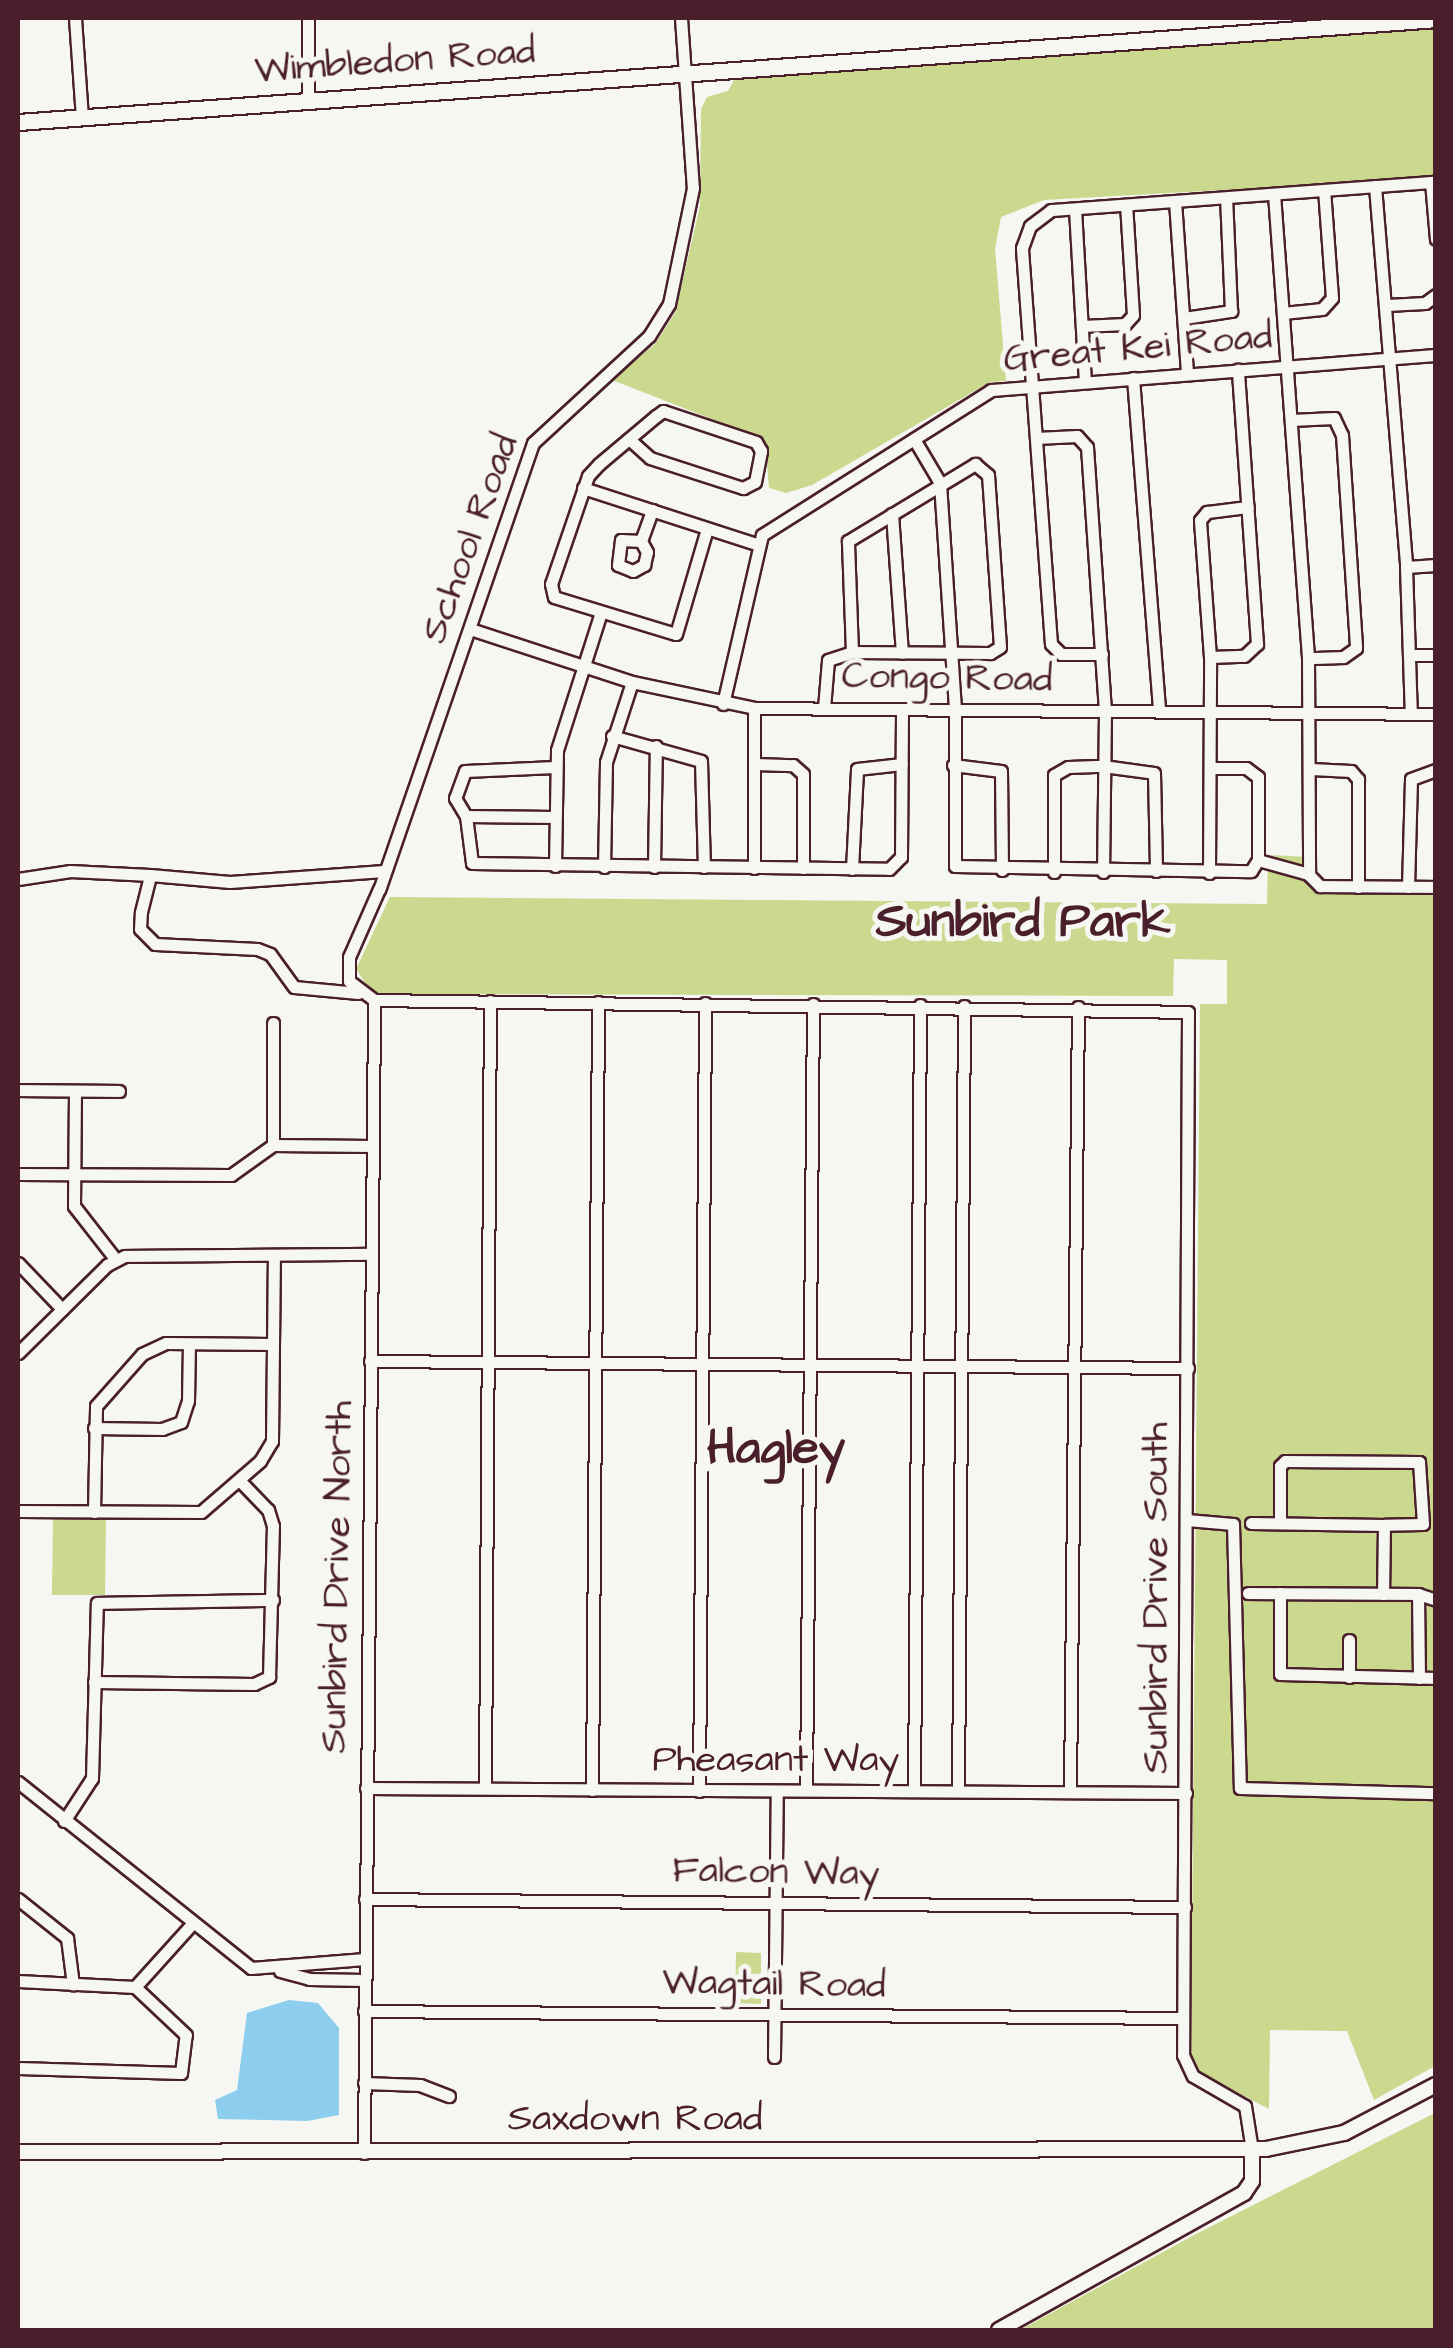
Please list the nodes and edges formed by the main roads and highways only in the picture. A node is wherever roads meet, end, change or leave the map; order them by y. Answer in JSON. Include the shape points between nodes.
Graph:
{"nodes":[{"id":1,"x":1436,"y":18,"type":"edge"},
{"id":2,"x":18,"y":122,"type":"edge"}],
"edges":[{"from":1,"to":2,"type":"main road","name":"Wimbledon Road"}]}
